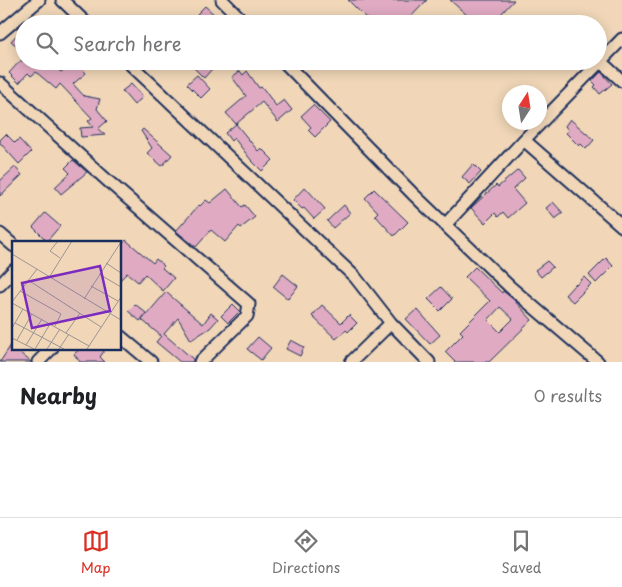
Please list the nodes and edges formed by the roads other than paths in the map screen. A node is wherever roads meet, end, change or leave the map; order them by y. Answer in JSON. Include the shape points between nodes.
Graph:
{"nodes":[{"id":1,"x":39,"y":0,"type":"edge"},
{"id":2,"x":62,"y":0,"type":"edge"},
{"id":3,"x":222,"y":0,"type":"edge"},
{"id":4,"x":21,"y":15,"type":"edge"},
{"id":5,"x":78,"y":15,"type":"edge"},
{"id":6,"x":237,"y":15,"type":"edge"},
{"id":7,"x":15,"y":20,"type":"edge"},
{"id":8,"x":0,"y":33,"type":"edge"},
{"id":9,"x":622,"y":39,"type":"edge"},
{"id":10,"x":607,"y":54,"type":"edge"},
{"id":11,"x":607,"y":68,"type":"edge"},
{"id":12,"x":136,"y":70,"type":"edge"},
{"id":13,"x":291,"y":70,"type":"edge"},
{"id":14,"x":591,"y":70,"type":"edge"},
{"id":15,"x":622,"y":82,"type":"edge"},
{"id":16,"x":0,"y":83,"type":"edge"},
{"id":17,"x":524,"y":140,"type":"junction"},
{"id":18,"x":446,"y":225,"type":"junction"},
{"id":19,"x":622,"y":226,"type":"edge"},
{"id":20,"x":0,"y":234,"type":"edge"},
{"id":21,"x":12,"y":244,"type":"edge"},
{"id":22,"x":12,"y":272,"type":"edge"},
{"id":23,"x":0,"y":285,"type":"edge"},
{"id":24,"x":391,"y":323,"type":"junction"},
{"id":25,"x":121,"y":337,"type":"edge"},
{"id":26,"x":50,"y":350,"type":"edge"},
{"id":27,"x":38,"y":362,"type":"edge"},
{"id":28,"x":150,"y":362,"type":"edge"},
{"id":29,"x":200,"y":362,"type":"edge"},
{"id":30,"x":351,"y":362,"type":"edge"},
{"id":31,"x":429,"y":362,"type":"edge"},
{"id":32,"x":598,"y":362,"type":"edge"}],
"edges":[{"from":1,"to":4,"type":"street"},
{"from":2,"to":5,"type":"street"},
{"from":3,"to":6,"type":"street"},
{"from":7,"to":8,"type":"street"},
{"from":9,"to":10,"type":"street"},
{"from":11,"to":15,"type":"street"},
{"from":12,"to":24,"type":"street","via":[[355,278]]},
{"from":13,"to":18,"type":"street"},
{"from":14,"to":17,"type":"street"},
{"from":16,"to":29,"type":"street","via":[[250,304],[247,316]]},
{"from":17,"to":18,"type":"street"},
{"from":17,"to":19,"type":"street"},
{"from":18,"to":32,"type":"street","via":[[510,287]]},
{"from":20,"to":21,"type":"street"},
{"from":22,"to":23,"type":"street"},
{"from":24,"to":30,"type":"street"},
{"from":24,"to":31,"type":"street"},
{"from":25,"to":28,"type":"street"},
{"from":26,"to":27,"type":"street"}]}
